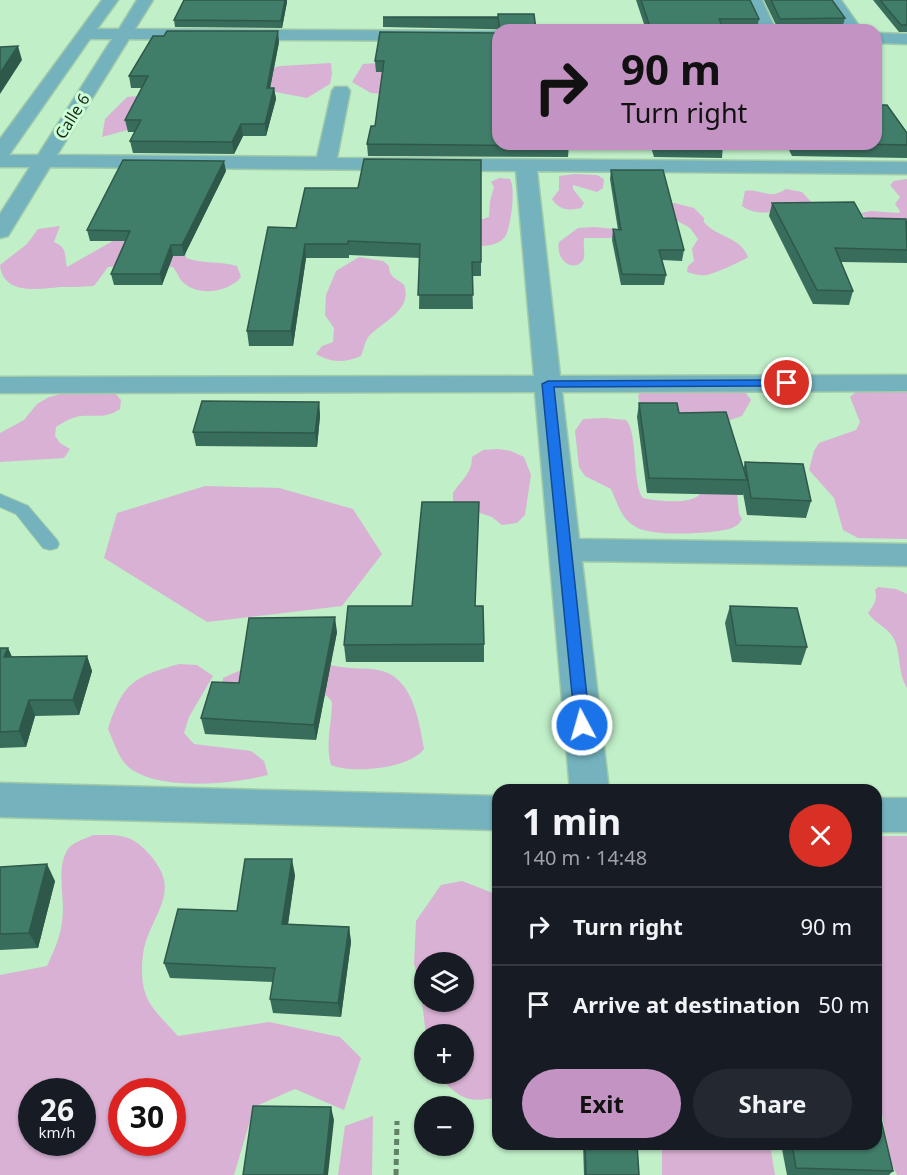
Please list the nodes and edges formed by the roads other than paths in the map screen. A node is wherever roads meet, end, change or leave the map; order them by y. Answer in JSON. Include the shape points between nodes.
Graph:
{"nodes":[{"id":1,"x":110,"y":0,"type":"edge"},
{"id":2,"x":145,"y":0,"type":"edge"},
{"id":3,"x":754,"y":0,"type":"edge"},
{"id":4,"x":833,"y":0,"type":"edge"},
{"id":5,"x":765,"y":24,"type":"edge"},
{"id":6,"x":850,"y":24,"type":"edge"},
{"id":7,"x":86,"y":34,"type":"junction"},
{"id":8,"x":124,"y":34,"type":"junction"},
{"id":9,"x":492,"y":36,"type":"edge"},
{"id":10,"x":882,"y":38,"type":"edge"},
{"id":11,"x":907,"y":39,"type":"edge"},
{"id":12,"x":341,"y":91,"type":"dead end"},
{"id":13,"x":612,"y":150,"type":"edge"},
{"id":14,"x":0,"y":153,"type":"edge"},
{"id":15,"x":0,"y":161,"type":"edge"},
{"id":16,"x":43,"y":162,"type":"junction"},
{"id":17,"x":326,"y":164,"type":"junction"},
{"id":18,"x":526,"y":166,"type":"junction"},
{"id":19,"x":616,"y":166,"type":"junction"},
{"id":20,"x":907,"y":168,"type":"edge"},
{"id":21,"x":0,"y":231,"type":"edge"},
{"id":22,"x":907,"y":383,"type":"edge"},
{"id":23,"x":548,"y":384,"type":"junction"},
{"id":24,"x":0,"y":385,"type":"edge"},
{"id":25,"x":0,"y":500,"type":"edge"},
{"id":26,"x":50,"y":544,"type":"dead end"},
{"id":27,"x":565,"y":550,"type":"junction"},
{"id":28,"x":907,"y":555,"type":"edge"},
{"id":29,"x":588,"y":784,"type":"edge"},
{"id":30,"x":0,"y":800,"type":"edge"},
{"id":31,"x":492,"y":813,"type":"edge"},
{"id":32,"x":882,"y":815,"type":"edge"},
{"id":33,"x":907,"y":815,"type":"edge"}],
"edges":[{"from":1,"to":7,"type":"street","name":"Calle 6"},
{"from":2,"to":8,"type":"street","name":"Calle 6"},
{"from":3,"to":5,"type":"street"},
{"from":4,"to":6,"type":"street"},
{"from":7,"to":8,"type":"street"},
{"from":7,"to":14,"type":"street","name":"Calle 6"},
{"from":8,"to":9,"type":"street"},
{"from":8,"to":16,"type":"street","name":"Calle 6"},
{"from":10,"to":11,"type":"street"},
{"from":12,"to":17,"type":"street"},
{"from":13,"to":19,"type":"street"},
{"from":15,"to":16,"type":"street"},
{"from":16,"to":17,"type":"street"},
{"from":16,"to":21,"type":"street","name":"Calle 6"},
{"from":17,"to":18,"type":"street"},
{"from":18,"to":19,"type":"street"},
{"from":18,"to":23,"type":"street"},
{"from":19,"to":20,"type":"street"},
{"from":22,"to":23,"type":"street"},
{"from":23,"to":24,"type":"street"},
{"from":23,"to":27,"type":"street"},
{"from":25,"to":26,"type":"lane","via":[[22,510]]},
{"from":27,"to":28,"type":"street"},
{"from":27,"to":29,"type":"street"},
{"from":30,"to":31,"type":"street"},
{"from":32,"to":33,"type":"street"}]}
